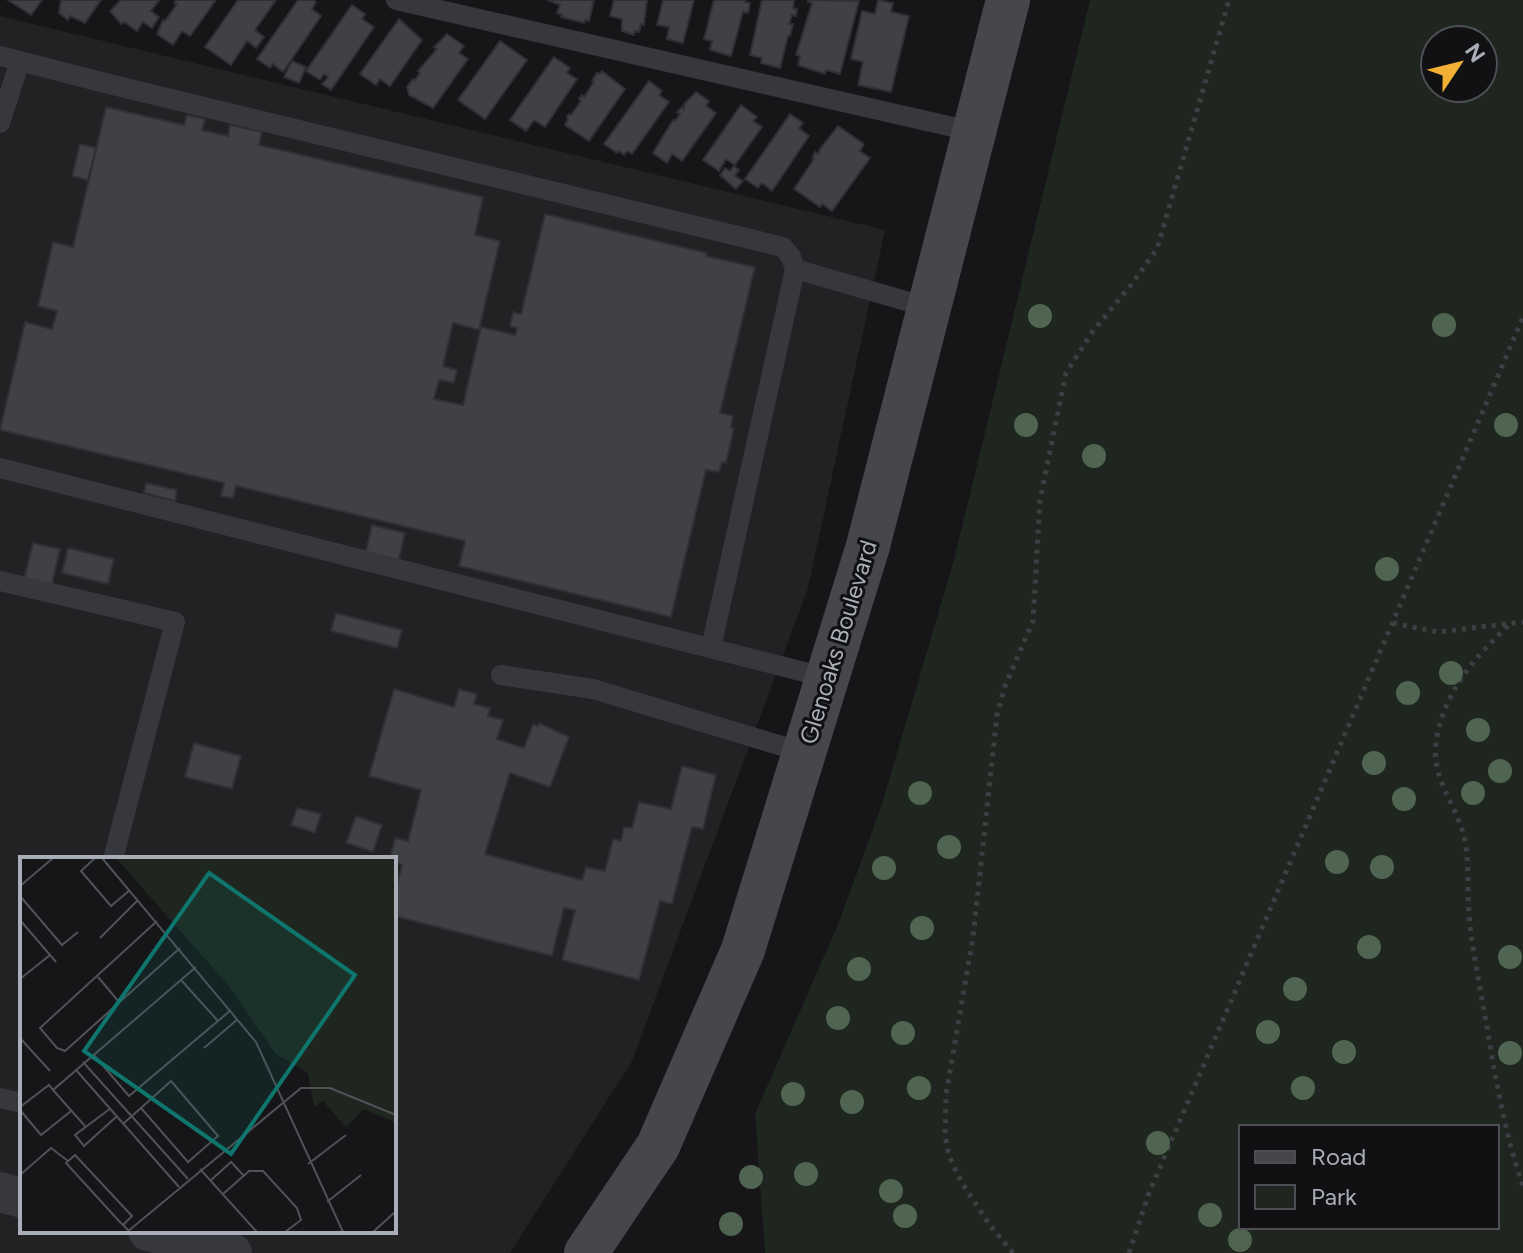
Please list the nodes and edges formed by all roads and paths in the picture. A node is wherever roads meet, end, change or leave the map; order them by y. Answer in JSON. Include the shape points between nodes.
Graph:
{"nodes":[{"id":1,"x":396,"y":0,"type":"edge"},
{"id":2,"x":1008,"y":0,"type":"edge"},
{"id":3,"x":1229,"y":0,"type":"edge"},
{"id":4,"x":420,"y":3,"type":"edge"},
{"id":5,"x":10,"y":58,"type":"edge"},
{"id":6,"x":0,"y":123,"type":"edge"},
{"id":7,"x":975,"y":132,"type":"junction"},
{"id":8,"x":795,"y":269,"type":"junction"},
{"id":9,"x":930,"y":308,"type":"junction"},
{"id":10,"x":1523,"y":317,"type":"edge"},
{"id":11,"x":0,"y":468,"type":"edge"},
{"id":12,"x":0,"y":581,"type":"edge"},
{"id":13,"x":1523,"y":622,"type":"edge"},
{"id":14,"x":1393,"y":623,"type":"junction"},
{"id":15,"x":1508,"y":626,"type":"junction"},
{"id":16,"x":711,"y":648,"type":"junction"},
{"id":17,"x":501,"y":675,"type":"dead end"},
{"id":18,"x":828,"y":678,"type":"junction"},
{"id":19,"x":805,"y":753,"type":"junction"},
{"id":20,"x":114,"y":857,"type":"edge"},
{"id":21,"x":0,"y":1098,"type":"edge"},
{"id":22,"x":20,"y":1103,"type":"edge"},
{"id":23,"x":1523,"y":1186,"type":"edge"},
{"id":24,"x":0,"y":1192,"type":"edge"},
{"id":25,"x":20,"y":1197,"type":"edge"},
{"id":26,"x":156,"y":1233,"type":"edge"},
{"id":27,"x":232,"y":1253,"type":"edge"},
{"id":28,"x":586,"y":1253,"type":"edge"},
{"id":29,"x":1013,"y":1253,"type":"edge"},
{"id":30,"x":1129,"y":1253,"type":"edge"}],
"edges":[{"from":1,"to":4,"type":"lane"},
{"from":2,"to":7,"type":"main road","name":"Glenoaks Boulevard"},
{"from":3,"to":29,"type":"path","via":[[1157,249],[1066,373],[1040,500],[1033,621],[997,715],[945,1135],[962,1183]]},
{"from":4,"to":7,"type":"lane"},
{"from":5,"to":6,"type":"lane"},
{"from":5,"to":8,"type":"lane","via":[[783,247]]},
{"from":7,"to":9,"type":"main road","name":"Glenoaks Boulevard"},
{"from":8,"to":9,"type":"lane"},
{"from":8,"to":16,"type":"lane"},
{"from":9,"to":18,"type":"main road","name":"Glenoaks Boulevard"},
{"from":10,"to":14,"type":"path"},
{"from":11,"to":16,"type":"lane"},
{"from":12,"to":20,"type":"lane","via":[[175,622]]},
{"from":13,"to":15,"type":"path"},
{"from":14,"to":15,"type":"path","via":[[1438,632]]},
{"from":14,"to":30,"type":"path","via":[[1149,1193]]},
{"from":15,"to":23,"type":"path","via":[[1478,654],[1449,696],[1436,738],[1437,773],[1466,845],[1469,924],[1501,1110]]},
{"from":16,"to":18,"type":"lane"},
{"from":17,"to":19,"type":"lane","via":[[593,689]]},
{"from":18,"to":19,"type":"main road","name":"Glenoaks Boulevard"},
{"from":19,"to":28,"type":"main road","name":"Glenoaks Boulevard","via":[[743,950],[658,1146]]},
{"from":21,"to":22,"type":"lane"},
{"from":24,"to":25,"type":"street"},
{"from":26,"to":27,"type":"street"}]}
